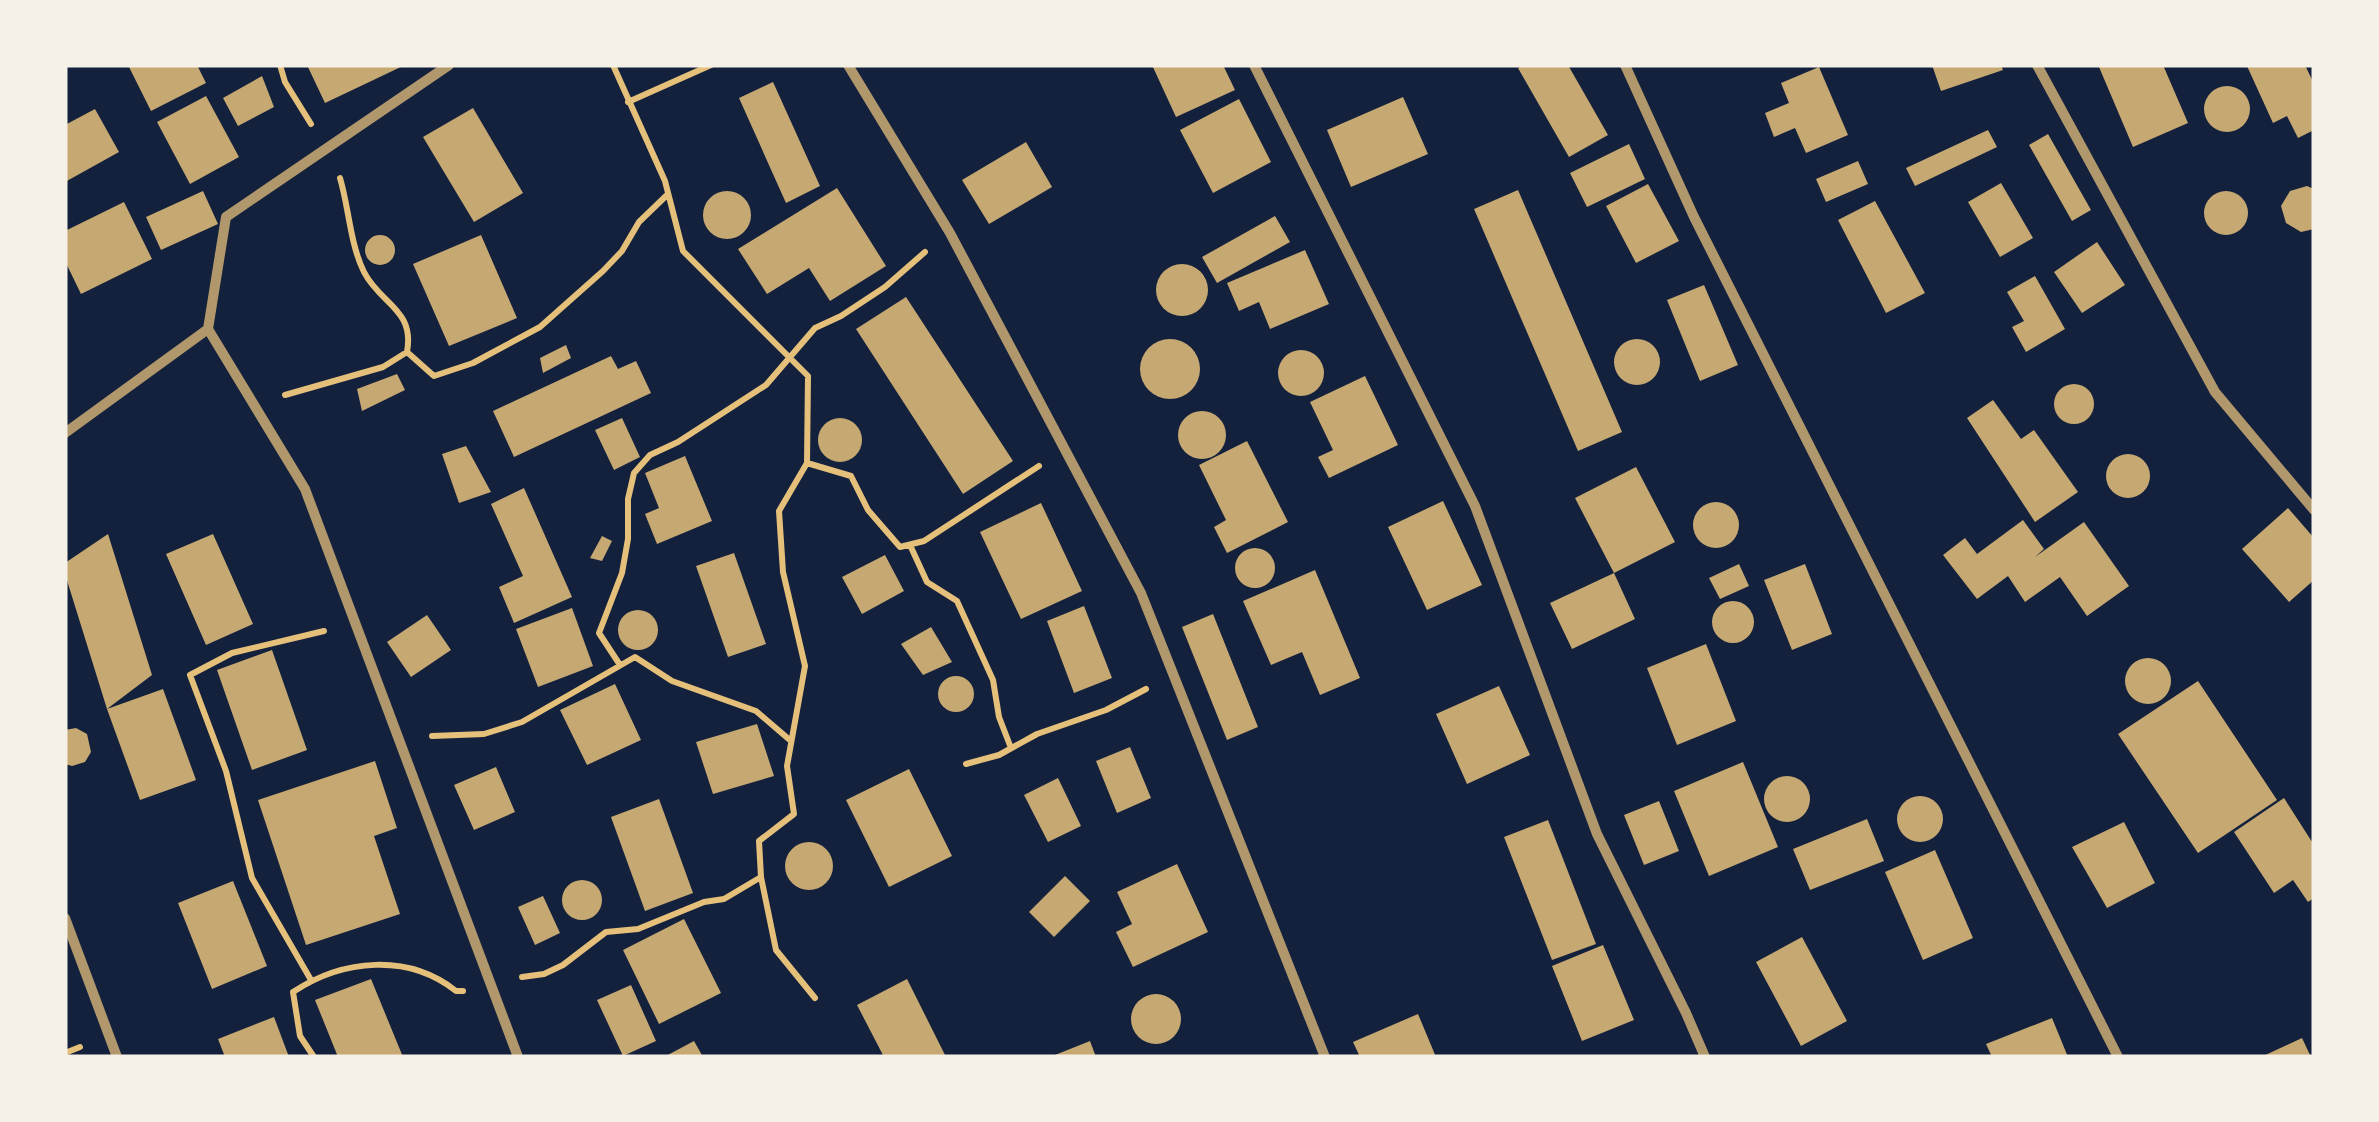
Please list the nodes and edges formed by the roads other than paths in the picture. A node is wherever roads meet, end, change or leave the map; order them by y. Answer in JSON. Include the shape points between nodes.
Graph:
{"nodes":[{"id":1,"x":449,"y":65,"type":"edge"},
{"id":2,"x":848,"y":65,"type":"edge"},
{"id":3,"x":1254,"y":65,"type":"edge"},
{"id":4,"x":1625,"y":65,"type":"edge"},
{"id":5,"x":2037,"y":65,"type":"edge"},
{"id":6,"x":208,"y":329,"type":"junction"},
{"id":7,"x":65,"y":433,"type":"edge"},
{"id":8,"x":2314,"y":510,"type":"edge"},
{"id":9,"x":65,"y":918,"type":"edge"},
{"id":10,"x":117,"y":1057,"type":"edge"},
{"id":11,"x":518,"y":1057,"type":"edge"},
{"id":12,"x":1326,"y":1057,"type":"edge"},
{"id":13,"x":1705,"y":1057,"type":"edge"},
{"id":14,"x":2118,"y":1057,"type":"edge"}],
"edges":[{"from":1,"to":6,"type":"street","via":[[226,217]]},
{"from":2,"to":12,"type":"street","via":[[950,234],[1141,593]]},
{"from":3,"to":13,"type":"street","via":[[1475,506],[1596,834]]},
{"from":4,"to":14,"type":"street","via":[[1694,217]]},
{"from":5,"to":8,"type":"street","via":[[2215,392]]},
{"from":6,"to":7,"type":"street"},
{"from":6,"to":11,"type":"street","via":[[305,489]]},
{"from":9,"to":10,"type":"street"}]}
